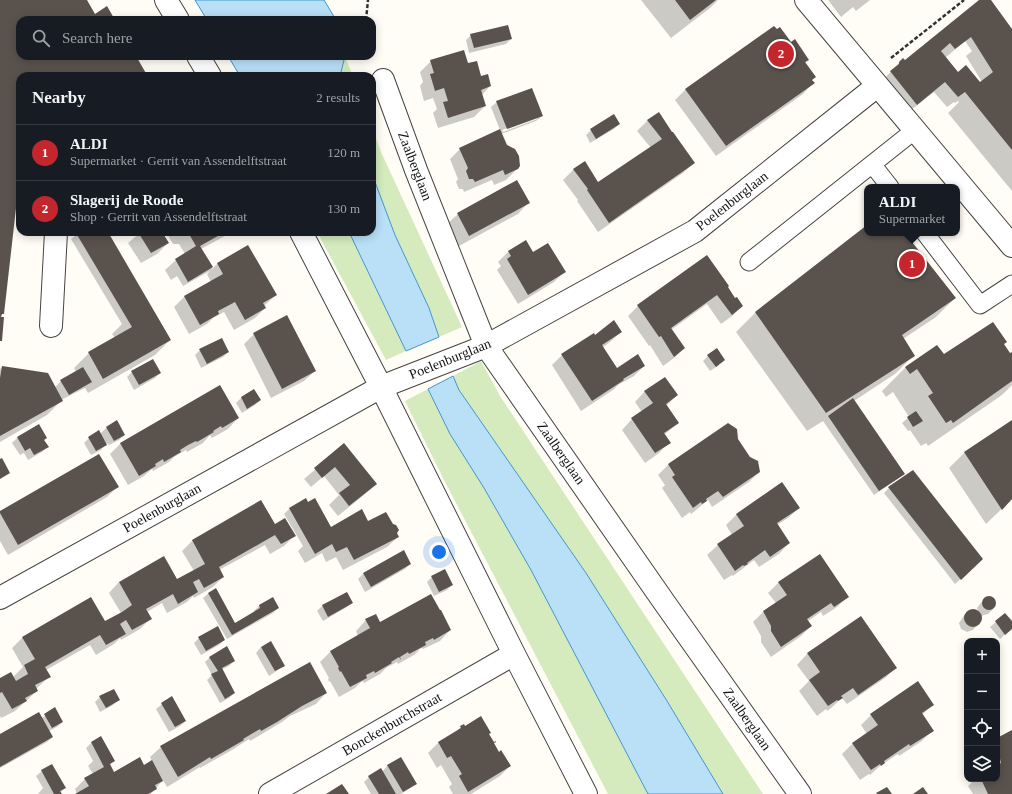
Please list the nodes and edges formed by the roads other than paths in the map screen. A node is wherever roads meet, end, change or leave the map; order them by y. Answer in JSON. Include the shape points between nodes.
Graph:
{"nodes":[{"id":1,"x":166,"y":0,"type":"edge"},
{"id":2,"x":806,"y":0,"type":"edge"},
{"id":3,"x":176,"y":16,"type":"edge"},
{"id":4,"x":200,"y":60,"type":"edge"},
{"id":5,"x":208,"y":72,"type":"edge"},
{"id":6,"x":383,"y":80,"type":"dead end"},
{"id":7,"x":873,"y":81,"type":"junction"},
{"id":8,"x":915,"y":130,"type":"junction"},
{"id":9,"x":872,"y":164,"type":"junction"},
{"id":10,"x":888,"y":184,"type":"edge"},
{"id":11,"x":56,"y":236,"type":"edge"},
{"id":12,"x":302,"y":236,"type":"edge"},
{"id":13,"x":927,"y":236,"type":"edge"},
{"id":14,"x":1012,"y":246,"type":"edge"},
{"id":15,"x":749,"y":262,"type":"dead end"},
{"id":16,"x":1012,"y":284,"type":"edge"},
{"id":17,"x":50,"y":326,"type":"dead end"},
{"id":18,"x":486,"y":346,"type":"junction"},
{"id":19,"x":381,"y":387,"type":"junction"},
{"id":20,"x":0,"y":598,"type":"edge"},
{"id":21,"x":514,"y":654,"type":"junction"},
{"id":22,"x":270,"y":794,"type":"edge"},
{"id":23,"x":586,"y":794,"type":"edge"},
{"id":24,"x":800,"y":794,"type":"edge"}],
"edges":[{"from":1,"to":3,"type":"street"},
{"from":2,"to":7,"type":"street"},
{"from":4,"to":5,"type":"street"},
{"from":6,"to":18,"type":"street","name":"Zaalberglaan"},
{"from":7,"to":8,"type":"street"},
{"from":7,"to":18,"type":"street","name":"Poelenburglaan","via":[[695,231]]},
{"from":8,"to":9,"type":"lane"},
{"from":8,"to":14,"type":"street"},
{"from":9,"to":10,"type":"lane"},
{"from":9,"to":15,"type":"lane"},
{"from":11,"to":17,"type":"street"},
{"from":12,"to":19,"type":"street"},
{"from":13,"to":16,"type":"lane","via":[[980,305]]},
{"from":18,"to":19,"type":"street","name":"Poelenburglaan"},
{"from":18,"to":24,"type":"street","name":"Zaalberglaan"},
{"from":19,"to":20,"type":"street","name":"Poelenburglaan"},
{"from":19,"to":21,"type":"street"},
{"from":21,"to":22,"type":"street","name":"Bonckenburchstraat"},
{"from":21,"to":23,"type":"street"}]}
